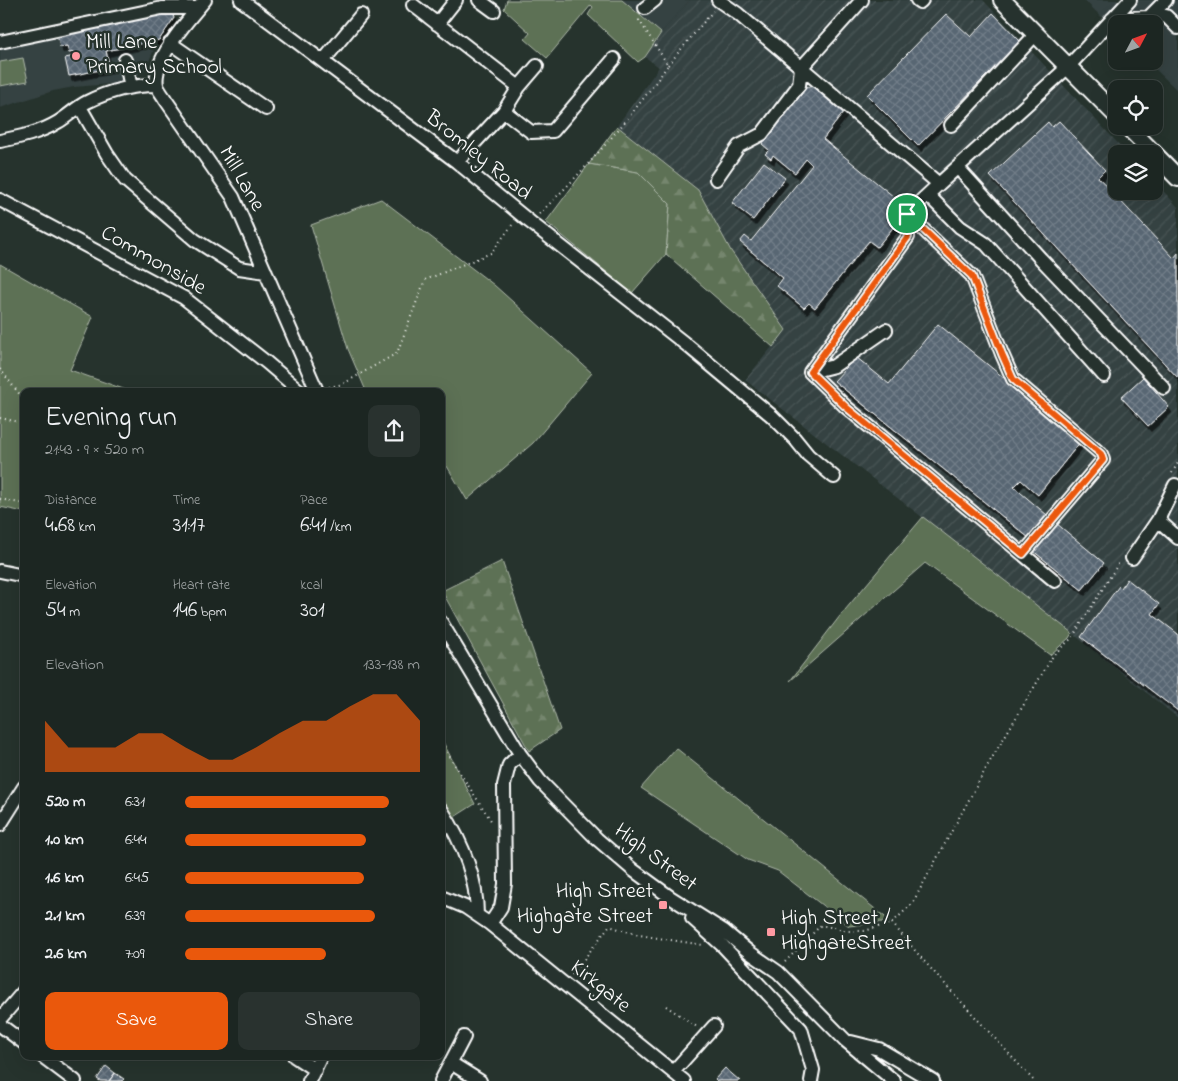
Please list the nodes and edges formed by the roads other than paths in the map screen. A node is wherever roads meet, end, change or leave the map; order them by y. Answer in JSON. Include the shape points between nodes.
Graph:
{"nodes":[{"id":1,"x":242,"y":0,"type":"edge"},
{"id":2,"x":456,"y":0,"type":"edge"},
{"id":3,"x":479,"y":0,"type":"edge"},
{"id":4,"x":862,"y":0,"type":"edge"},
{"id":5,"x":917,"y":0,"type":"edge"},
{"id":6,"x":922,"y":0,"type":"edge"},
{"id":7,"x":1002,"y":0,"type":"edge"},
{"id":8,"x":1130,"y":0,"type":"edge"},
{"id":9,"x":1166,"y":0,"type":"edge"},
{"id":10,"x":716,"y":2,"type":"edge"},
{"id":11,"x":202,"y":4,"type":"edge"},
{"id":12,"x":413,"y":5,"type":"dead end"},
{"id":13,"x":494,"y":11,"type":"dead end"},
{"id":14,"x":361,"y":15,"type":"dead end"},
{"id":15,"x":1116,"y":15,"type":"edge"},
{"id":16,"x":1152,"y":15,"type":"edge"},
{"id":17,"x":1163,"y":16,"type":"edge"},
{"id":18,"x":1108,"y":23,"type":"edge"},
{"id":19,"x":437,"y":24,"type":"junction"},
{"id":20,"x":1178,"y":28,"type":"edge"},
{"id":21,"x":1036,"y":34,"type":"junction"},
{"id":22,"x":0,"y":42,"type":"edge"},
{"id":23,"x":170,"y":44,"type":"junction"},
{"id":24,"x":125,"y":60,"type":"dead end"},
{"id":25,"x":618,"y":60,"type":"dead end"},
{"id":26,"x":323,"y":61,"type":"junction"},
{"id":27,"x":537,"y":66,"type":"dead end"},
{"id":28,"x":1068,"y":67,"type":"junction"},
{"id":29,"x":801,"y":68,"type":"junction"},
{"id":30,"x":157,"y":85,"type":"junction"},
{"id":31,"x":131,"y":87,"type":"junction"},
{"id":32,"x":519,"y":87,"type":"junction"},
{"id":33,"x":80,"y":107,"type":"junction"},
{"id":34,"x":1108,"y":107,"type":"edge"},
{"id":35,"x":266,"y":109,"type":"dead end"},
{"id":36,"x":504,"y":111,"type":"junction"},
{"id":37,"x":951,"y":124,"type":"dead end"},
{"id":38,"x":1136,"y":135,"type":"edge"},
{"id":39,"x":0,"y":141,"type":"edge"},
{"id":40,"x":457,"y":162,"type":"junction"},
{"id":41,"x":958,"y":168,"type":"junction"},
{"id":42,"x":1178,"y":178,"type":"edge"},
{"id":43,"x":716,"y":179,"type":"dead end"},
{"id":44,"x":939,"y":184,"type":"junction"},
{"id":45,"x":928,"y":195,"type":"junction"},
{"id":46,"x":0,"y":200,"type":"edge"},
{"id":47,"x":907,"y":214,"type":"junction"},
{"id":48,"x":266,"y":272,"type":"junction"},
{"id":49,"x":886,"y":330,"type":"dead end"},
{"id":50,"x":810,"y":372,"type":"junction"},
{"id":51,"x":1104,"y":376,"type":"dead end"},
{"id":52,"x":296,"y":388,"type":"edge"},
{"id":53,"x":316,"y":388,"type":"edge"},
{"id":54,"x":1164,"y":388,"type":"dead end"},
{"id":55,"x":834,"y":477,"type":"dead end"},
{"id":56,"x":1173,"y":480,"type":"road end"},
{"id":57,"x":1158,"y":520,"type":"junction"},
{"id":58,"x":1178,"y":538,"type":"edge"},
{"id":59,"x":1023,"y":554,"type":"junction"},
{"id":60,"x":1126,"y":560,"type":"road end"},
{"id":61,"x":0,"y":571,"type":"edge"},
{"id":62,"x":20,"y":575,"type":"edge"},
{"id":63,"x":1055,"y":580,"type":"dead end"},
{"id":64,"x":445,"y":629,"type":"edge"},
{"id":65,"x":520,"y":754,"type":"junction"},
{"id":66,"x":20,"y":793,"type":"edge"},
{"id":67,"x":445,"y":815,"type":"edge"},
{"id":68,"x":0,"y":826,"type":"edge"},
{"id":69,"x":670,"y":897,"type":"junction"},
{"id":70,"x":445,"y":899,"type":"edge"},
{"id":71,"x":477,"y":915,"type":"junction"},
{"id":72,"x":490,"y":924,"type":"junction"},
{"id":73,"x":20,"y":996,"type":"edge"},
{"id":74,"x":0,"y":1019,"type":"edge"},
{"id":75,"x":0,"y":1025,"type":"edge"},
{"id":76,"x":710,"y":1029,"type":"road end"},
{"id":77,"x":464,"y":1037,"type":"dead end"},
{"id":78,"x":20,"y":1040,"type":"edge"},
{"id":79,"x":846,"y":1040,"type":"junction"},
{"id":80,"x":47,"y":1060,"type":"edge"},
{"id":81,"x":298,"y":1060,"type":"edge"},
{"id":82,"x":320,"y":1060,"type":"edge"},
{"id":83,"x":451,"y":1063,"type":"junction"},
{"id":84,"x":673,"y":1072,"type":"junction"},
{"id":85,"x":312,"y":1075,"type":"edge"},
{"id":86,"x":75,"y":1081,"type":"edge"},
{"id":87,"x":441,"y":1081,"type":"edge"},
{"id":88,"x":480,"y":1081,"type":"edge"},
{"id":89,"x":684,"y":1081,"type":"edge"},
{"id":90,"x":811,"y":1081,"type":"edge"},
{"id":91,"x":894,"y":1081,"type":"edge"},
{"id":92,"x":933,"y":1081,"type":"edge"}],
"edges":[{"from":1,"to":26,"type":"street","name":"Bromley Road"},
{"from":2,"to":19,"type":"street"},
{"from":3,"to":13,"type":"street"},
{"from":4,"to":29,"type":"street"},
{"from":5,"to":6,"type":"street"},
{"from":7,"to":21,"type":"main road"},
{"from":8,"to":15,"type":"street"},
{"from":9,"to":16,"type":"street"},
{"from":10,"to":29,"type":"street","via":[[738,14]]},
{"from":11,"to":22,"type":"street","via":[[162,8]]},
{"from":11,"to":23,"type":"street"},
{"from":12,"to":19,"type":"street"},
{"from":14,"to":26,"type":"street"},
{"from":17,"to":20,"type":"street"},
{"from":18,"to":28,"type":"street"},
{"from":19,"to":32,"type":"street"},
{"from":21,"to":28,"type":"main road"},
{"from":21,"to":37,"type":"street"},
{"from":23,"to":30,"type":"street","via":[[159,70]]},
{"from":23,"to":35,"type":"street"},
{"from":24,"to":31,"type":"street"},
{"from":25,"to":36,"type":"street","via":[[553,131],[531,132]]},
{"from":26,"to":40,"type":"street","name":"Bromley Road"},
{"from":27,"to":32,"type":"street"},
{"from":28,"to":34,"type":"main road"},
{"from":28,"to":41,"type":"street"},
{"from":29,"to":43,"type":"street","via":[[799,86],[762,134],[739,146]]},
{"from":29,"to":44,"type":"street"},
{"from":30,"to":31,"type":"street"},
{"from":30,"to":48,"type":"street","name":"Mill Lane","via":[[233,197]]},
{"from":31,"to":33,"type":"street"},
{"from":32,"to":36,"type":"street"},
{"from":33,"to":39,"type":"street","via":[[57,123],[27,136]]},
{"from":33,"to":48,"type":"street","via":[[116,168],[131,185],[195,240],[226,260],[239,268]]},
{"from":36,"to":40,"type":"street"},
{"from":38,"to":42,"type":"main road"},
{"from":40,"to":55,"type":"street","name":"Bromley Road","via":[[772,416],[808,455]]},
{"from":41,"to":44,"type":"street"},
{"from":41,"to":54,"type":"street"},
{"from":44,"to":45,"type":"street"},
{"from":45,"to":47,"type":"street"},
{"from":45,"to":51,"type":"street","via":[[960,227],[986,244]]},
{"from":46,"to":52,"type":"street","name":"Commonside","via":[[184,298]]},
{"from":47,"to":50,"type":"street","via":[[908,237]]},
{"from":47,"to":59,"type":"street","via":[[972,276],[1013,379],[1101,454],[1103,460]]},
{"from":48,"to":53,"type":"street","name":"Mill Lane"},
{"from":49,"to":50,"type":"street","via":[[834,366]]},
{"from":50,"to":59,"type":"street","via":[[846,407]]},
{"from":56,"to":57,"type":"street"},
{"from":57,"to":58,"type":"street"},
{"from":57,"to":60,"type":"street"},
{"from":59,"to":63,"type":"street"},
{"from":61,"to":62,"type":"street"},
{"from":64,"to":65,"type":"street","name":"High Street"},
{"from":65,"to":69,"type":"street","name":"High Street","via":[[540,781],[597,839]]},
{"from":65,"to":72,"type":"street","via":[[508,765],[504,785],[505,884],[501,907]]},
{"from":66,"to":68,"type":"street"},
{"from":67,"to":71,"type":"street","via":[[453,827],[470,873],[477,898]]},
{"from":69,"to":79,"type":"street","name":"High Street","via":[[724,931],[778,972]]},
{"from":69,"to":90,"type":"street","via":[[723,946],[801,1029],[813,1070]]},
{"from":70,"to":71,"type":"street","name":"Kirkgate"},
{"from":71,"to":72,"type":"street","name":"Kirkgate"},
{"from":72,"to":84,"type":"street","name":"Kirkgate"},
{"from":73,"to":74,"type":"street"},
{"from":75,"to":78,"type":"street"},
{"from":76,"to":84,"type":"street"},
{"from":77,"to":83,"type":"street"},
{"from":79,"to":91,"type":"street","name":"High Street"},
{"from":79,"to":92,"type":"street","via":[[879,1049]]},
{"from":80,"to":86,"type":"street"},
{"from":81,"to":85,"type":"street"},
{"from":82,"to":85,"type":"street"},
{"from":83,"to":87,"type":"street"},
{"from":83,"to":88,"type":"street"},
{"from":84,"to":89,"type":"street","name":"Kirkgate"}]}
